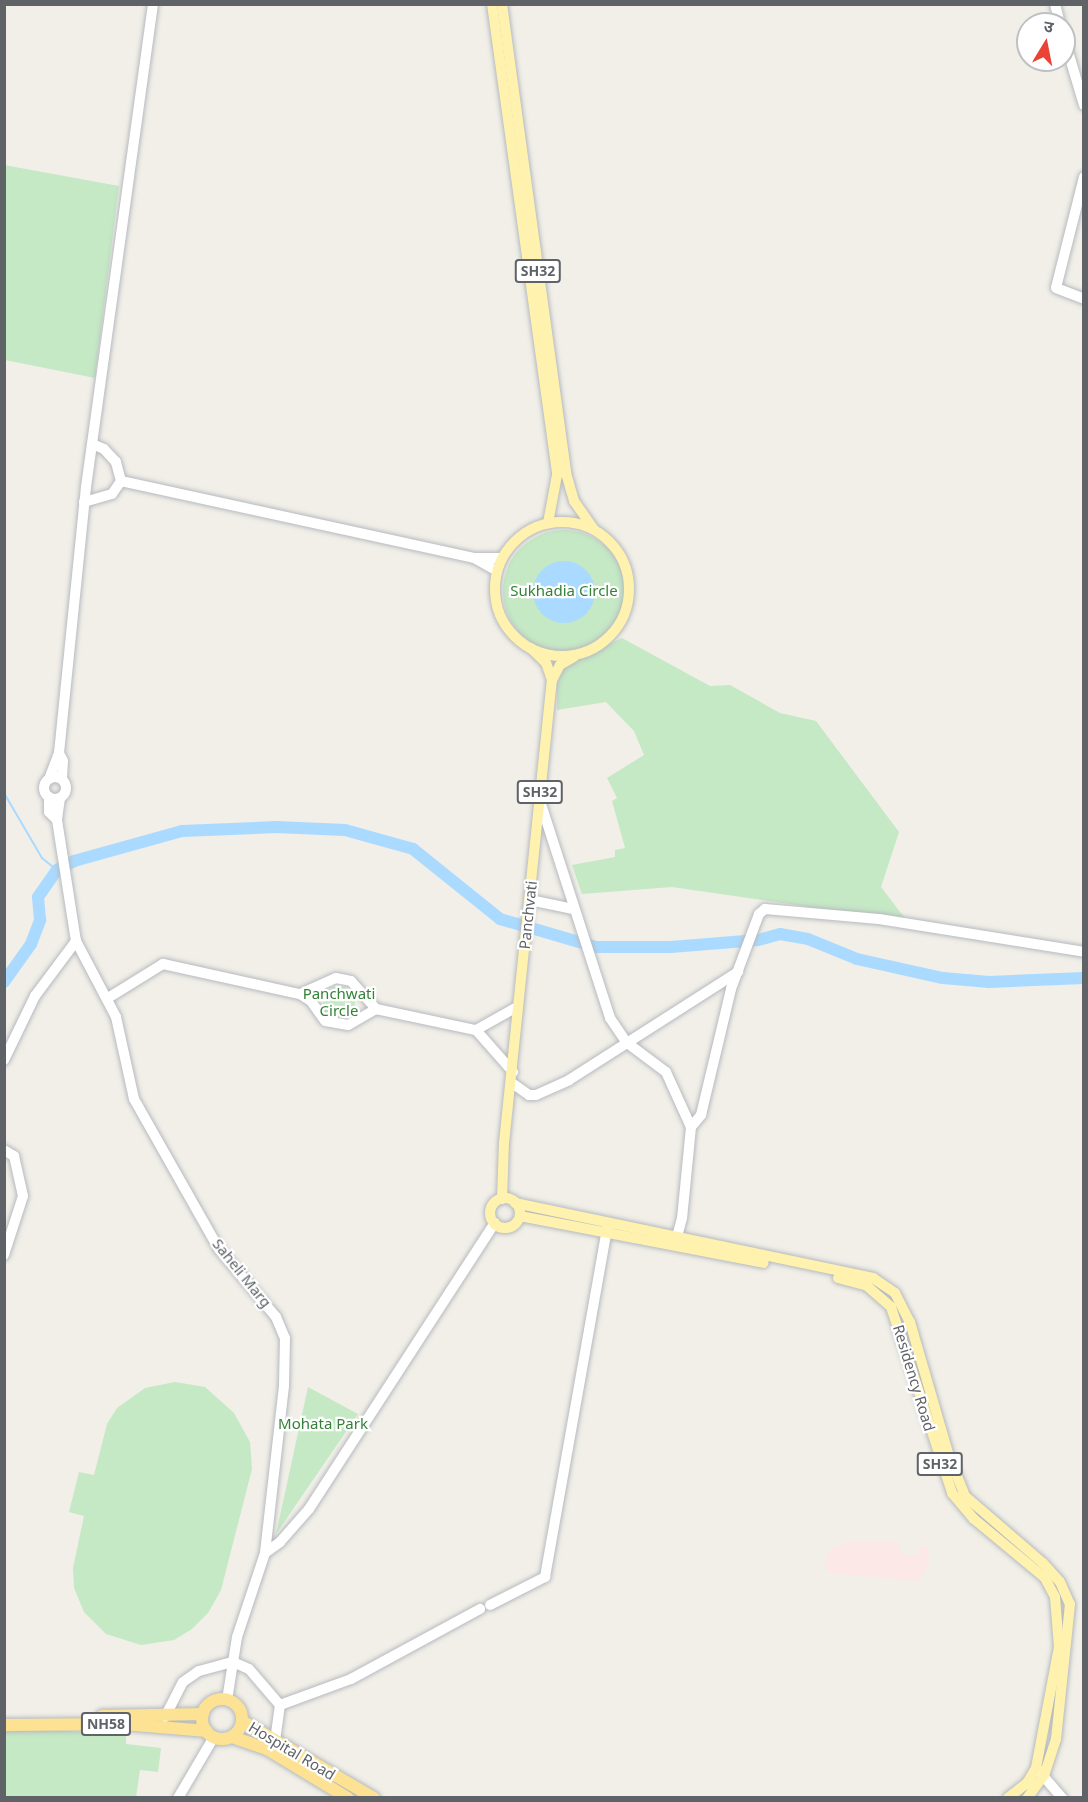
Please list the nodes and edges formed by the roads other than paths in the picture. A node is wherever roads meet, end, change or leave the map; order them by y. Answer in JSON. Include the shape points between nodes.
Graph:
{"nodes":[{"id":1,"x":153,"y":4,"type":"edge"},
{"id":2,"x":492,"y":4,"type":"edge"},
{"id":3,"x":502,"y":4,"type":"edge"},
{"id":4,"x":1074,"y":72,"type":"edge"},
{"id":5,"x":1083,"y":105,"type":"edge"},
{"id":6,"x":1083,"y":177,"type":"edge"},
{"id":7,"x":1083,"y":300,"type":"edge"},
{"id":8,"x":92,"y":444,"type":"junction"},
{"id":9,"x":121,"y":481,"type":"junction"},
{"id":10,"x":84,"y":502,"type":"junction"},
{"id":11,"x":549,"y":523,"type":"junction"},
{"id":12,"x":594,"y":530,"type":"junction"},
{"id":13,"x":474,"y":558,"type":"junction"},
{"id":14,"x":502,"y":558,"type":"junction"},
{"id":15,"x":497,"y":571,"type":"junction"},
{"id":16,"x":531,"y":648,"type":"junction"},
{"id":17,"x":580,"y":654,"type":"junction"},
{"id":18,"x":552,"y":680,"type":"junction"},
{"id":19,"x":59,"y":753,"type":"junction"},
{"id":20,"x":49,"y":779,"type":"junction"},
{"id":21,"x":62,"y":779,"type":"junction"},
{"id":22,"x":55,"y":797,"type":"junction"},
{"id":23,"x":539,"y":798,"type":"junction"},
{"id":24,"x":530,"y":902,"type":"junction"},
{"id":25,"x":573,"y":911,"type":"junction"},
{"id":26,"x":76,"y":941,"type":"junction"},
{"id":27,"x":1083,"y":952,"type":"edge"},
{"id":28,"x":738,"y":972,"type":"junction"},
{"id":29,"x":300,"y":994,"type":"junction"},
{"id":30,"x":108,"y":998,"type":"junction"},
{"id":31,"x":518,"y":1007,"type":"junction"},
{"id":32,"x":376,"y":1009,"type":"junction"},
{"id":33,"x":476,"y":1029,"type":"junction"},
{"id":34,"x":626,"y":1042,"type":"junction"},
{"id":35,"x":4,"y":1060,"type":"edge"},
{"id":36,"x":512,"y":1078,"type":"junction"},
{"id":37,"x":691,"y":1127,"type":"junction"},
{"id":38,"x":4,"y":1150,"type":"edge"},
{"id":39,"x":501,"y":1199,"type":"junction"},
{"id":40,"x":515,"y":1203,"type":"junction"},
{"id":41,"x":520,"y":1215,"type":"junction"},
{"id":42,"x":495,"y":1223,"type":"junction"},
{"id":43,"x":608,"y":1228,"type":"junction"},
{"id":44,"x":676,"y":1241,"type":"junction"},
{"id":45,"x":4,"y":1255,"type":"edge"},
{"id":46,"x":265,"y":1552,"type":"junction"},
{"id":47,"x":233,"y":1662,"type":"junction"},
{"id":48,"x":226,"y":1700,"type":"junction"},
{"id":49,"x":280,"y":1705,"type":"junction"},
{"id":50,"x":203,"y":1714,"type":"junction"},
{"id":51,"x":4,"y":1717,"type":"edge"},
{"id":52,"x":165,"y":1717,"type":"junction"},
{"id":53,"x":242,"y":1721,"type":"junction"},
{"id":54,"x":4,"y":1725,"type":"edge"},
{"id":55,"x":210,"y":1734,"type":"junction"},
{"id":56,"x":232,"y":1737,"type":"junction"},
{"id":57,"x":275,"y":1740,"type":"junction"},
{"id":58,"x":1040,"y":1771,"type":"junction"},
{"id":59,"x":178,"y":1797,"type":"edge"},
{"id":60,"x":348,"y":1797,"type":"edge"},
{"id":61,"x":374,"y":1797,"type":"edge"},
{"id":62,"x":1008,"y":1797,"type":"edge"},
{"id":63,"x":1027,"y":1797,"type":"edge"},
{"id":64,"x":1062,"y":1797,"type":"edge"}],
"edges":[{"from":1,"to":8,"type":"street"},
{"from":2,"to":11,"type":"main road","number":"SH32","via":[[556,475]]},
{"from":3,"to":12,"type":"main road","number":"SH32","via":[[566,473],[574,501]]},
{"from":4,"to":5,"type":"street"},
{"from":6,"to":7,"type":"street","via":[[1056,288]]},
{"from":8,"to":9,"type":"street","via":[[104,449],[116,462]]},
{"from":8,"to":10,"type":"street"},
{"from":9,"to":10,"type":"street","via":[[112,494]]},
{"from":9,"to":13,"type":"street"},
{"from":10,"to":19,"type":"street"},
{"from":11,"to":12,"type":"main road","number":"SH32","via":[[572,523]]},
{"from":11,"to":14,"type":"main road","number":"SH32","via":[[525,533]]},
{"from":12,"to":17,"type":"main road","number":"SH32","via":[[620,554],[629,580],[629,596],[626,612],[613,632]]},
{"from":13,"to":14,"type":"street"},
{"from":13,"to":15,"type":"street"},
{"from":14,"to":15,"type":"main road","number":"SH32"},
{"from":15,"to":16,"type":"main road","number":"SH32","via":[[496,604],[503,620],[513,635]]},
{"from":16,"to":17,"type":"main road","number":"SH32","via":[[555,656]]},
{"from":16,"to":18,"type":"main road","number":"SH32","via":[[546,663]]},
{"from":17,"to":18,"type":"main road","number":"SH32","via":[[560,665]]},
{"from":18,"to":23,"type":"main road","name":"Panchvati","number":"SH32"},
{"from":19,"to":20,"type":"street"},
{"from":19,"to":21,"type":"street","via":[[63,761]]},
{"from":20,"to":21,"type":"street"},
{"from":20,"to":22,"type":"street","via":[[44,787]]},
{"from":21,"to":22,"type":"street","via":[[66,788]]},
{"from":22,"to":26,"type":"street"},
{"from":23,"to":24,"type":"main road","name":"Panchvati","number":"SH32"},
{"from":23,"to":25,"type":"street"},
{"from":24,"to":25,"type":"street"},
{"from":24,"to":31,"type":"main road","name":"Panchvati","number":"SH32"},
{"from":25,"to":34,"type":"street","via":[[610,1018]]},
{"from":26,"to":30,"type":"street","name":"Saheli Marg"},
{"from":26,"to":35,"type":"street","via":[[35,996]]},
{"from":27,"to":28,"type":"street","via":[[879,919],[782,908],[765,909],[759,914]]},
{"from":28,"to":34,"type":"street"},
{"from":28,"to":37,"type":"street","via":[[701,1115]]},
{"from":29,"to":30,"type":"street","via":[[163,964]]},
{"from":29,"to":32,"type":"street","via":[[332,1024],[348,1025]]},
{"from":29,"to":32,"type":"street","via":[[344,978],[358,986]]},
{"from":30,"to":46,"type":"street","name":"Saheli Marg","via":[[116,1017],[134,1099],[219,1249],[276,1317],[285,1338],[284,1386]]},
{"from":31,"to":33,"type":"street"},
{"from":31,"to":36,"type":"main road","name":"Panchvati","number":"SH32"},
{"from":32,"to":33,"type":"street"},
{"from":33,"to":36,"type":"street"},
{"from":34,"to":36,"type":"street","via":[[590,1068],[536,1095],[529,1095]]},
{"from":34,"to":37,"type":"street","via":[[666,1072]]},
{"from":36,"to":39,"type":"main road","name":"Panchvati","number":"SH32"},
{"from":37,"to":44,"type":"street"},
{"from":38,"to":45,"type":"street","via":[[14,1156],[23,1196]]},
{"from":39,"to":40,"type":"main road"},
{"from":39,"to":42,"type":"main road","number":"SH32","via":[[491,1209]]},
{"from":40,"to":41,"type":"main road"},
{"from":40,"to":43,"type":"main road"},
{"from":41,"to":42,"type":"main road","via":[[508,1228]]},
{"from":41,"to":43,"type":"main road","number":"SH32"},
{"from":42,"to":46,"type":"street","via":[[309,1509],[280,1542]]},
{"from":43,"to":44,"type":"main road","number":"SH32"},
{"from":43,"to":49,"type":"street","via":[[545,1577],[351,1679]]},
{"from":44,"to":58,"type":"main road","name":"Residency Road","number":"SH32","via":[[867,1286],[891,1307],[952,1494],[974,1519],[1045,1578],[1055,1597],[1059,1647]]},
{"from":46,"to":47,"type":"street","name":"Saheli Marg","via":[[237,1637]]},
{"from":47,"to":48,"type":"street","name":"Saheli Marg"},
{"from":47,"to":49,"type":"street","via":[[249,1669]]},
{"from":47,"to":52,"type":"street","via":[[199,1671],[183,1682]]},
{"from":48,"to":50,"type":"highway","number":"NH58","via":[[212,1702]]},
{"from":48,"to":53,"type":"highway","via":[[238,1708]]},
{"from":49,"to":57,"type":"street"},
{"from":50,"to":52,"type":"highway","number":"NH58"},
{"from":50,"to":55,"type":"highway"},
{"from":51,"to":52,"type":"highway","number":"NH58"},
{"from":53,"to":56,"type":"highway"},
{"from":53,"to":57,"type":"highway","name":"Hospital Road"},
{"from":54,"to":55,"type":"highway","number":"NH58","via":[[124,1724]]},
{"from":55,"to":56,"type":"highway","number":"NH58"},
{"from":55,"to":59,"type":"street"},
{"from":56,"to":60,"type":"highway","number":"NH58","via":[[267,1749]]},
{"from":57,"to":61,"type":"highway","name":"Hospital Road"},
{"from":58,"to":62,"type":"main road","name":"Residency Road","number":"SH32"},
{"from":58,"to":63,"type":"main road"},
{"from":58,"to":64,"type":"street"}]}
